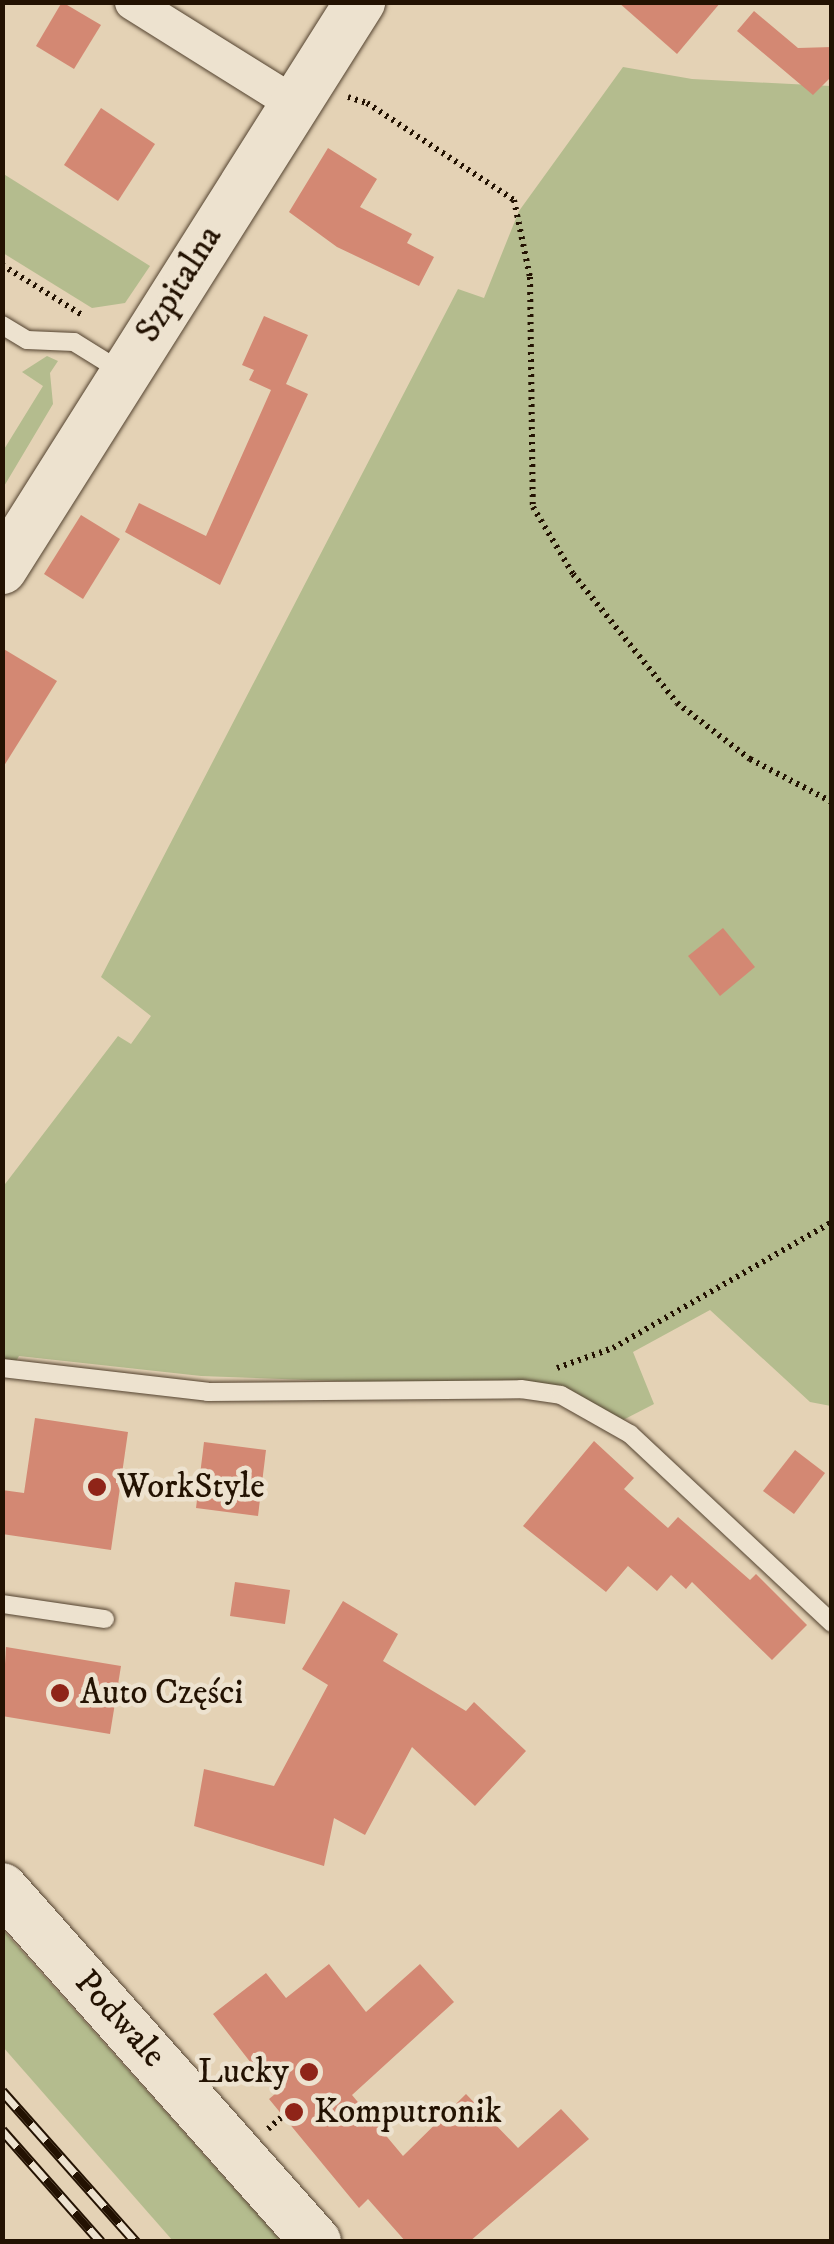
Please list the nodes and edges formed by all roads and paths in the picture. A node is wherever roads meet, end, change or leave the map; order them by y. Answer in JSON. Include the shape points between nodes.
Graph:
{"nodes":[{"id":1,"x":132,"y":2,"type":"edge"},
{"id":2,"x":360,"y":2,"type":"edge"},
{"id":3,"x":312,"y":96,"type":"junction"},
{"id":4,"x":2,"y":265,"type":"edge"},
{"id":5,"x":88,"y":320,"type":"dead end"},
{"id":6,"x":2,"y":325,"type":"edge"},
{"id":7,"x":124,"y":373,"type":"junction"},
{"id":8,"x":2,"y":568,"type":"edge"},
{"id":9,"x":832,"y":802,"type":"edge"},
{"id":10,"x":832,"y":1222,"type":"edge"},
{"id":11,"x":2,"y":1368,"type":"edge"},
{"id":12,"x":521,"y":1389,"type":"junction"},
{"id":13,"x":2,"y":1604,"type":"edge"},
{"id":14,"x":105,"y":1619,"type":"dead end"},
{"id":15,"x":832,"y":1623,"type":"edge"},
{"id":16,"x":2,"y":1888,"type":"edge"},
{"id":17,"x":316,"y":2242,"type":"edge"}],
"edges":[{"from":1,"to":3,"type":"street"},
{"from":2,"to":3,"type":"street","name":"Szpitalna"},
{"from":3,"to":7,"type":"street","name":"Szpitalna"},
{"from":3,"to":9,"type":"path","via":[[367,102],[514,200],[530,277],[533,507],[573,574],[677,703],[750,759]]},
{"from":4,"to":5,"type":"path"},
{"from":6,"to":7,"type":"lane","via":[[27,340],[74,342]]},
{"from":7,"to":8,"type":"street","name":"Szpitalna"},
{"from":10,"to":12,"type":"path","via":[[612,1348]]},
{"from":11,"to":12,"type":"lane","via":[[208,1392]]},
{"from":12,"to":15,"type":"lane","via":[[561,1395],[630,1434]]},
{"from":13,"to":14,"type":"lane"},
{"from":16,"to":17,"type":"street","name":"Podwale"}]}
